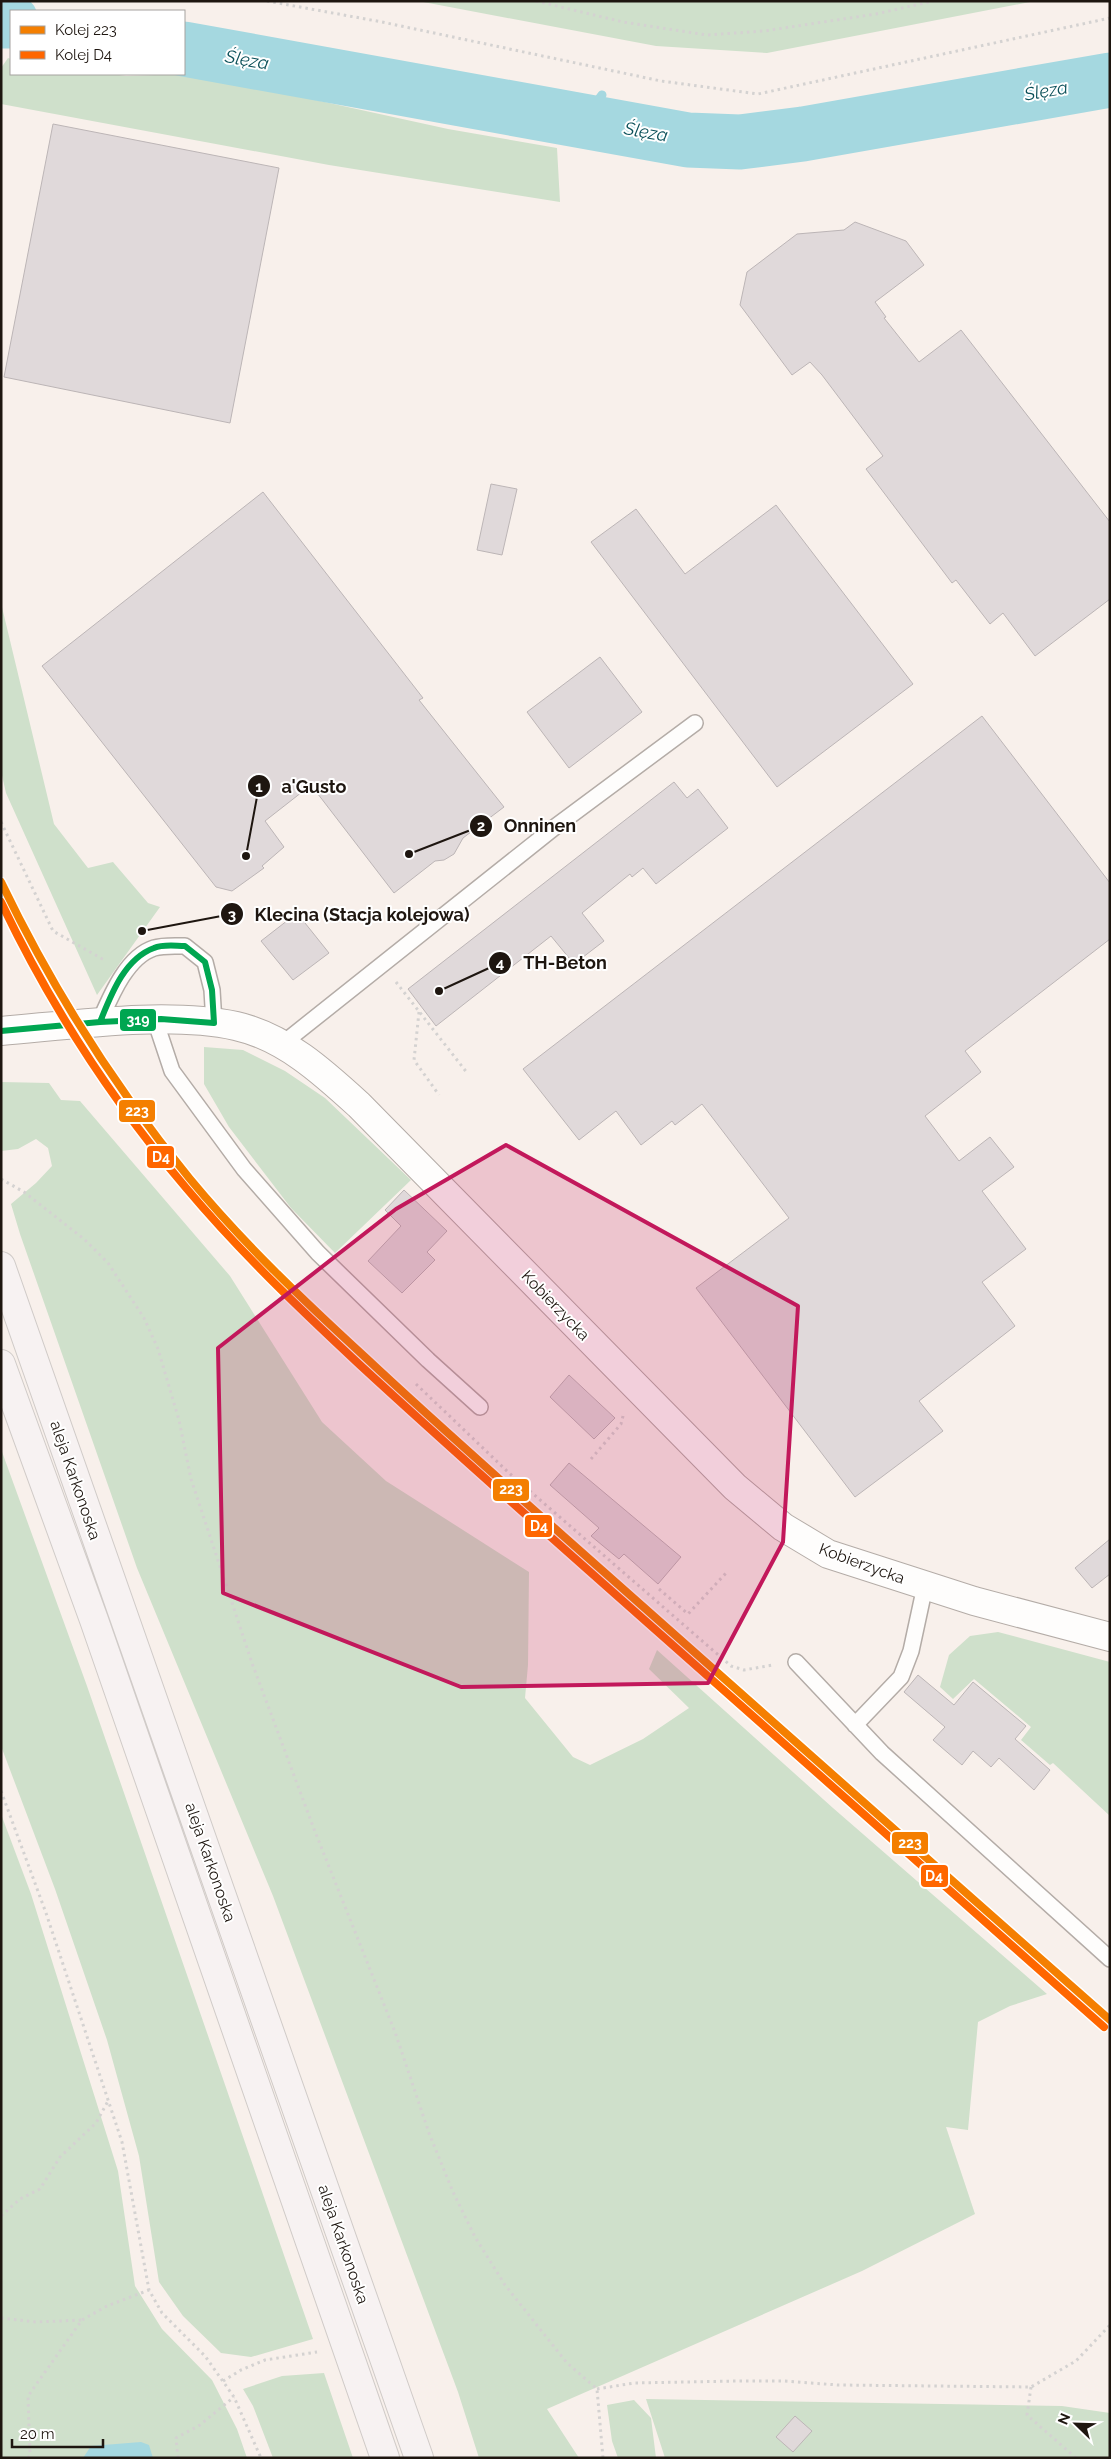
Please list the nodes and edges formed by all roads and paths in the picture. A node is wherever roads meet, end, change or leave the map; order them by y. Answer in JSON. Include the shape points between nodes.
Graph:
{"nodes":[{"id":1,"x":267,"y":1,"type":"edge"},
{"id":2,"x":536,"y":1,"type":"edge"},
{"id":3,"x":934,"y":1,"type":"edge"},
{"id":4,"x":1110,"y":18,"type":"edge"},
{"id":5,"x":695,"y":723,"type":"dead end"},
{"id":6,"x":1,"y":822,"type":"edge"},
{"id":7,"x":382,"y":964,"type":"junction"},
{"id":8,"x":126,"y":972,"type":"junction"},
{"id":9,"x":419,"y":1011,"type":"junction"},
{"id":10,"x":155,"y":1020,"type":"junction"},
{"id":11,"x":98,"y":1023,"type":"junction"},
{"id":12,"x":214,"y":1023,"type":"junction"},
{"id":13,"x":1,"y":1031,"type":"edge"},
{"id":14,"x":281,"y":1045,"type":"junction"},
{"id":15,"x":468,"y":1074,"type":"dead end"},
{"id":16,"x":439,"y":1095,"type":"dead end"},
{"id":17,"x":1,"y":1179,"type":"edge"},
{"id":18,"x":1,"y":1266,"type":"edge"},
{"id":19,"x":1,"y":1364,"type":"edge"},
{"id":20,"x":416,"y":1384,"type":"dead end"},
{"id":21,"x":480,"y":1406,"type":"dead end"},
{"id":22,"x":622,"y":1412,"type":"dead end"},
{"id":23,"x":591,"y":1459,"type":"dead end"},
{"id":24,"x":727,"y":1572,"type":"dead end"},
{"id":25,"x":925,"y":1586,"type":"junction"},
{"id":26,"x":660,"y":1589,"type":"dead end"},
{"id":27,"x":1110,"y":1638,"type":"edge"},
{"id":28,"x":796,"y":1662,"type":"joint"},
{"id":29,"x":856,"y":1725,"type":"junction"},
{"id":30,"x":1,"y":1791,"type":"edge"},
{"id":31,"x":1110,"y":1958,"type":"edge"},
{"id":32,"x":108,"y":2100,"type":"junction"},
{"id":33,"x":1,"y":2216,"type":"edge"},
{"id":34,"x":149,"y":2290,"type":"junction"},
{"id":35,"x":1,"y":2318,"type":"edge"},
{"id":36,"x":82,"y":2320,"type":"junction"},
{"id":37,"x":1110,"y":2325,"type":"edge"},
{"id":38,"x":320,"y":2351,"type":"dead end"},
{"id":39,"x":223,"y":2381,"type":"junction"},
{"id":40,"x":1031,"y":2386,"type":"junction"},
{"id":41,"x":597,"y":2389,"type":"junction"},
{"id":42,"x":234,"y":2397,"type":"junction"},
{"id":43,"x":28,"y":2458,"type":"edge"},
{"id":44,"x":178,"y":2458,"type":"edge"},
{"id":45,"x":261,"y":2458,"type":"edge"},
{"id":46,"x":384,"y":2458,"type":"edge"},
{"id":47,"x":419,"y":2458,"type":"edge"},
{"id":48,"x":603,"y":2458,"type":"edge"},
{"id":49,"x":1076,"y":2458,"type":"edge"}],
"edges":[{"from":1,"to":4,"type":"path","via":[[662,81],[758,94]]},
{"from":2,"to":3,"type":"path","via":[[623,22],[707,35],[773,30],[876,14]]},
{"from":5,"to":7,"type":"lane","via":[[554,827]]},
{"from":6,"to":8,"type":"path","via":[[53,931]]},
{"from":7,"to":9,"type":"path"},
{"from":7,"to":14,"type":"lane"},
{"from":8,"to":11,"type":"lane"},
{"from":8,"to":12,"type":"lane","via":[[142,953],[157,947],[185,946],[205,962],[212,990]]},
{"from":9,"to":15,"type":"path"},
{"from":9,"to":16,"type":"path","via":[[414,1060]]},
{"from":10,"to":11,"type":"street","name":"Kobierzycka"},
{"from":10,"to":12,"type":"street","name":"Kobierzycka"},
{"from":10,"to":21,"type":"lane","via":[[172,1071],[244,1169],[318,1253]]},
{"from":11,"to":13,"type":"street","name":"Kobierzycka"},
{"from":12,"to":14,"type":"street","name":"Kobierzycka","via":[[237,1026]]},
{"from":14,"to":25,"type":"street","name":"Kobierzycka","via":[[320,1069],[359,1105],[762,1511],[828,1554]]},
{"from":17,"to":41,"type":"path","via":[[63,1221],[102,1257],[144,1318],[158,1349],[179,1420],[191,1479],[252,1663],[314,1829],[396,2032],[429,2133],[453,2192],[475,2237],[505,2285],[566,2363]]},
{"from":18,"to":47,"type":"main road","name":"aleja Karkonoska"},
{"from":19,"to":46,"type":"main road","name":"aleja Karkonoska","via":[[94,1620]]},
{"from":20,"to":28,"type":"path","via":[[508,1472],[731,1666],[744,1670]]},
{"from":22,"to":23,"type":"path","via":[[621,1424]]},
{"from":24,"to":26,"type":"path","via":[[688,1614]]},
{"from":25,"to":27,"type":"street","name":"Kobierzycka"},
{"from":25,"to":29,"type":"lane","via":[[911,1651],[901,1677]]},
{"from":28,"to":29,"type":"lane"},
{"from":29,"to":31,"type":"lane","via":[[882,1753]]},
{"from":30,"to":32,"type":"path","via":[[46,1913]]},
{"from":32,"to":33,"type":"path","via":[[96,2123],[60,2157],[40,2189],[20,2199]]},
{"from":32,"to":34,"type":"path","via":[[122,2142]]},
{"from":34,"to":36,"type":"path","via":[[107,2306]]},
{"from":34,"to":39,"type":"path","via":[[162,2313],[205,2356]]},
{"from":35,"to":36,"type":"path","via":[[36,2322]]},
{"from":36,"to":43,"type":"path","via":[[28,2396]]},
{"from":37,"to":40,"type":"path","via":[[1076,2361]]},
{"from":38,"to":39,"type":"path","via":[[265,2360]]},
{"from":39,"to":42,"type":"path"},
{"from":40,"to":41,"type":"path","via":[[736,2381],[634,2382]]},
{"from":40,"to":49,"type":"path","via":[[1027,2415]]},
{"from":41,"to":48,"type":"path"},
{"from":42,"to":44,"type":"path","via":[[200,2425],[176,2438]]},
{"from":42,"to":45,"type":"path"}]}
